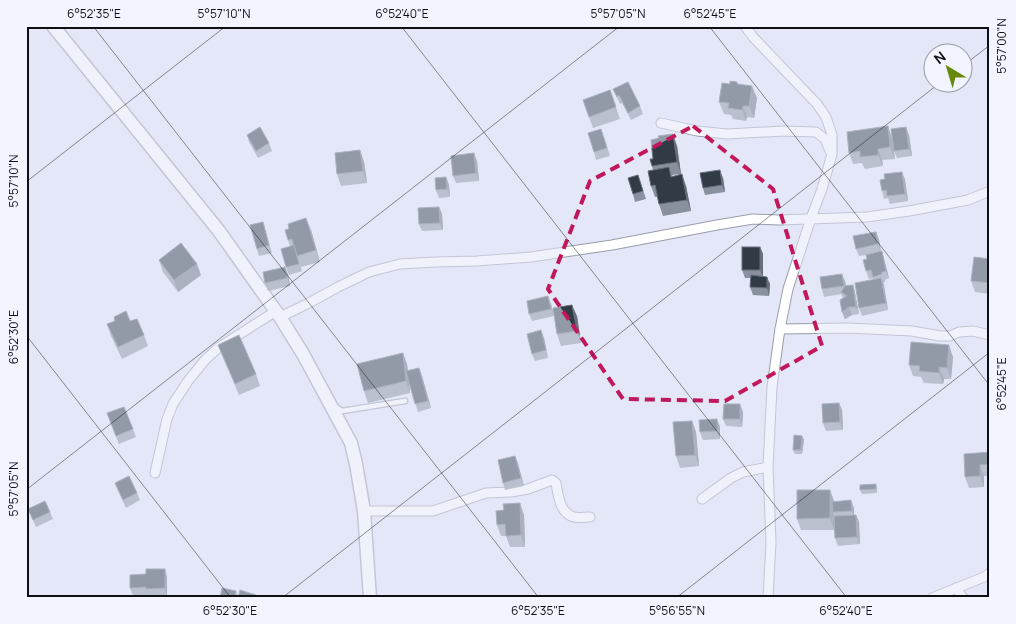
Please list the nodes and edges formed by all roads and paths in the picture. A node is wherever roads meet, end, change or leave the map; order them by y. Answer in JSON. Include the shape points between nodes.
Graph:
{"nodes":[{"id":1,"x":54,"y":26,"type":"edge"},
{"id":2,"x":745,"y":26,"type":"edge"},
{"id":3,"x":661,"y":123,"type":"dead end"},
{"id":4,"x":832,"y":154,"type":"junction"},
{"id":5,"x":990,"y":191,"type":"edge"},
{"id":6,"x":811,"y":218,"type":"junction"},
{"id":7,"x":278,"y":314,"type":"junction"},
{"id":8,"x":780,"y":329,"type":"junction"},
{"id":9,"x":990,"y":335,"type":"edge"},
{"id":10,"x":327,"y":400,"type":"junction"},
{"id":11,"x":405,"y":401,"type":"dead end"},
{"id":12,"x":768,"y":467,"type":"junction"},
{"id":13,"x":156,"y":473,"type":"dead end"},
{"id":14,"x":702,"y":499,"type":"dead end"},
{"id":15,"x":364,"y":511,"type":"junction"},
{"id":16,"x":590,"y":516,"type":"dead end"},
{"id":17,"x":990,"y":573,"type":"edge"},
{"id":18,"x":956,"y":588,"type":"junction"},
{"id":19,"x":370,"y":598,"type":"edge"},
{"id":20,"x":768,"y":598,"type":"edge"},
{"id":21,"x":932,"y":598,"type":"edge"},
{"id":22,"x":963,"y":598,"type":"edge"}],
"edges":[{"from":1,"to":7,"type":"street","via":[[218,231]]},
{"from":2,"to":4,"type":"street","via":[[826,117],[832,135]]},
{"from":3,"to":4,"type":"street","via":[[727,134],[816,132],[825,139]]},
{"from":4,"to":6,"type":"street"},
{"from":5,"to":6,"type":"street","via":[[968,200],[909,211],[867,217]]},
{"from":6,"to":7,"type":"street","via":[[753,219],[530,257],[400,264],[369,272],[307,304]]},
{"from":6,"to":8,"type":"street","via":[[788,289]]},
{"from":7,"to":10,"type":"street"},
{"from":7,"to":13,"type":"street","via":[[218,348],[188,381],[167,420]]},
{"from":8,"to":9,"type":"street","via":[[848,328],[912,331],[940,336],[973,331]]},
{"from":8,"to":12,"type":"street","via":[[772,387]]},
{"from":10,"to":11,"type":"lane","via":[[342,411]]},
{"from":10,"to":15,"type":"street","via":[[351,443]]},
{"from":12,"to":14,"type":"street","via":[[743,472]]},
{"from":12,"to":20,"type":"street","via":[[771,542]]},
{"from":15,"to":16,"type":"street","via":[[433,511],[486,493],[528,489],[552,480],[556,483],[559,502],[568,514]]},
{"from":15,"to":19,"type":"street"},
{"from":17,"to":18,"type":"street"},
{"from":18,"to":21,"type":"street"},
{"from":18,"to":22,"type":"street"}]}
